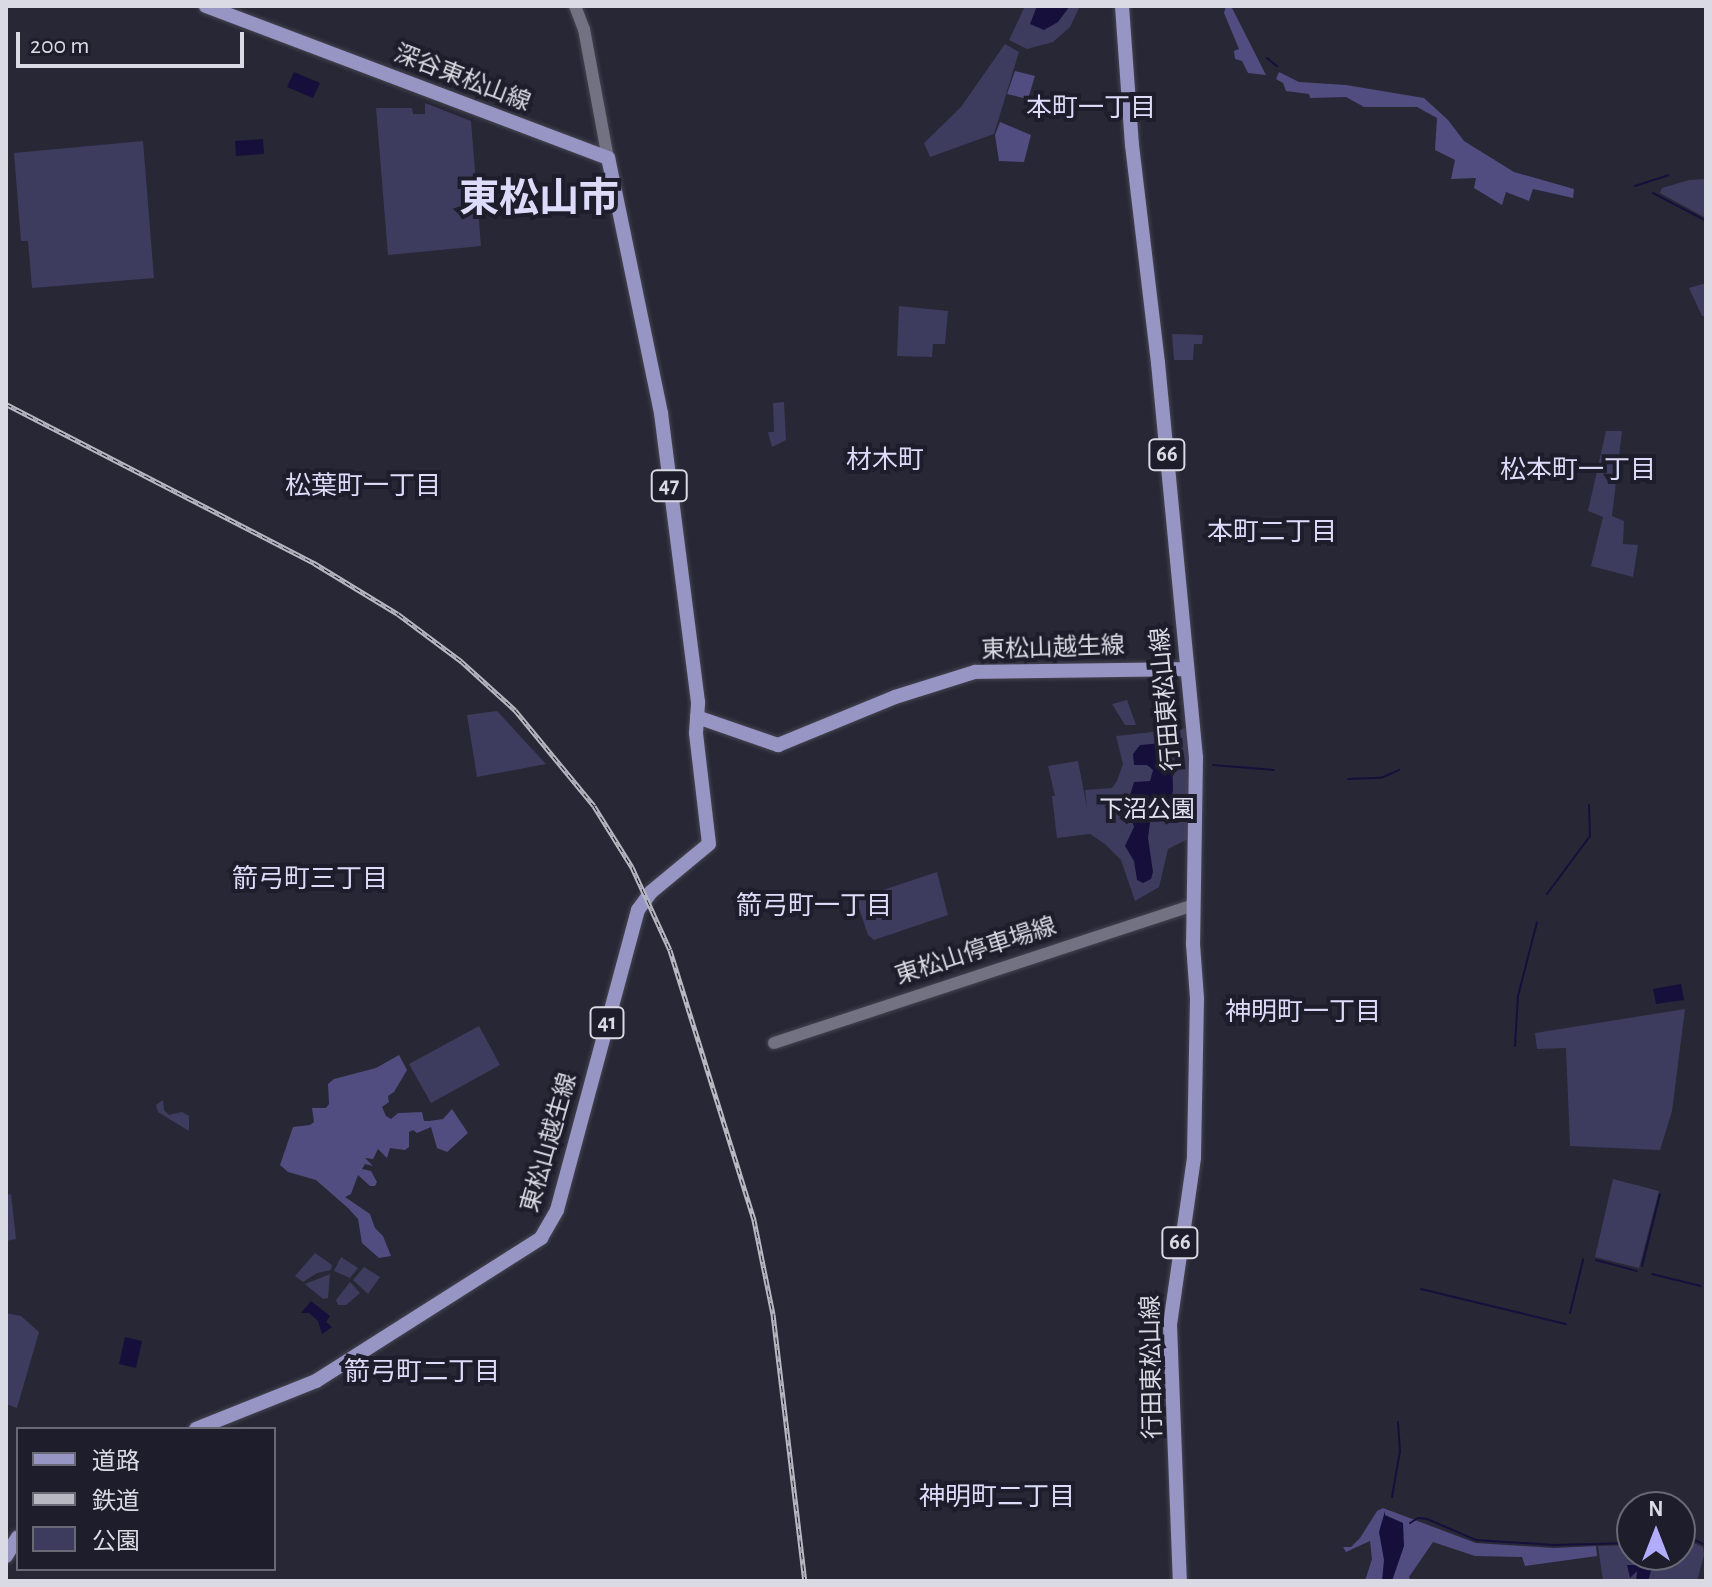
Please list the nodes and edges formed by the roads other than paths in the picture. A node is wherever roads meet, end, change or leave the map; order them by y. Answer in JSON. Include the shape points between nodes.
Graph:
{"nodes":[{"id":1,"x":206,"y":6,"type":"edge"},
{"id":2,"x":575,"y":6,"type":"edge"},
{"id":3,"x":1122,"y":6,"type":"edge"},
{"id":4,"x":608,"y":158,"type":"junction"},
{"id":5,"x":1187,"y":669,"type":"junction"},
{"id":6,"x":697,"y":717,"type":"junction"},
{"id":7,"x":1193,"y":905,"type":"junction"},
{"id":8,"x":774,"y":1043,"type":"dead end"},
{"id":9,"x":201,"y":1427,"type":"edge"},
{"id":10,"x":1180,"y":1581,"type":"edge"}],
"edges":[{"from":1,"to":4,"type":"main road","name":"深谷東松山線"},
{"from":2,"to":4,"type":"main road"},
{"from":3,"to":5,"type":"main road","name":"行田東松山線","number":"66"},
{"from":4,"to":6,"type":"main road","number":"47","via":[[661,413]]},
{"from":5,"to":6,"type":"main road","name":"東松山越生線","via":[[975,672],[895,697],[778,745]]},
{"from":5,"to":7,"type":"main road","name":"行田東松山線","number":"66","via":[[1197,770]]},
{"from":6,"to":9,"type":"main road","name":"東松山越生線","number":"41","via":[[709,844],[651,892],[638,910],[557,1210],[541,1238],[316,1381]]},
{"from":7,"to":8,"type":"main road","name":"東松山停車場線"},
{"from":7,"to":10,"type":"main road","name":"行田東松山線","number":"66","via":[[1194,1158],[1170,1325]]}]}
